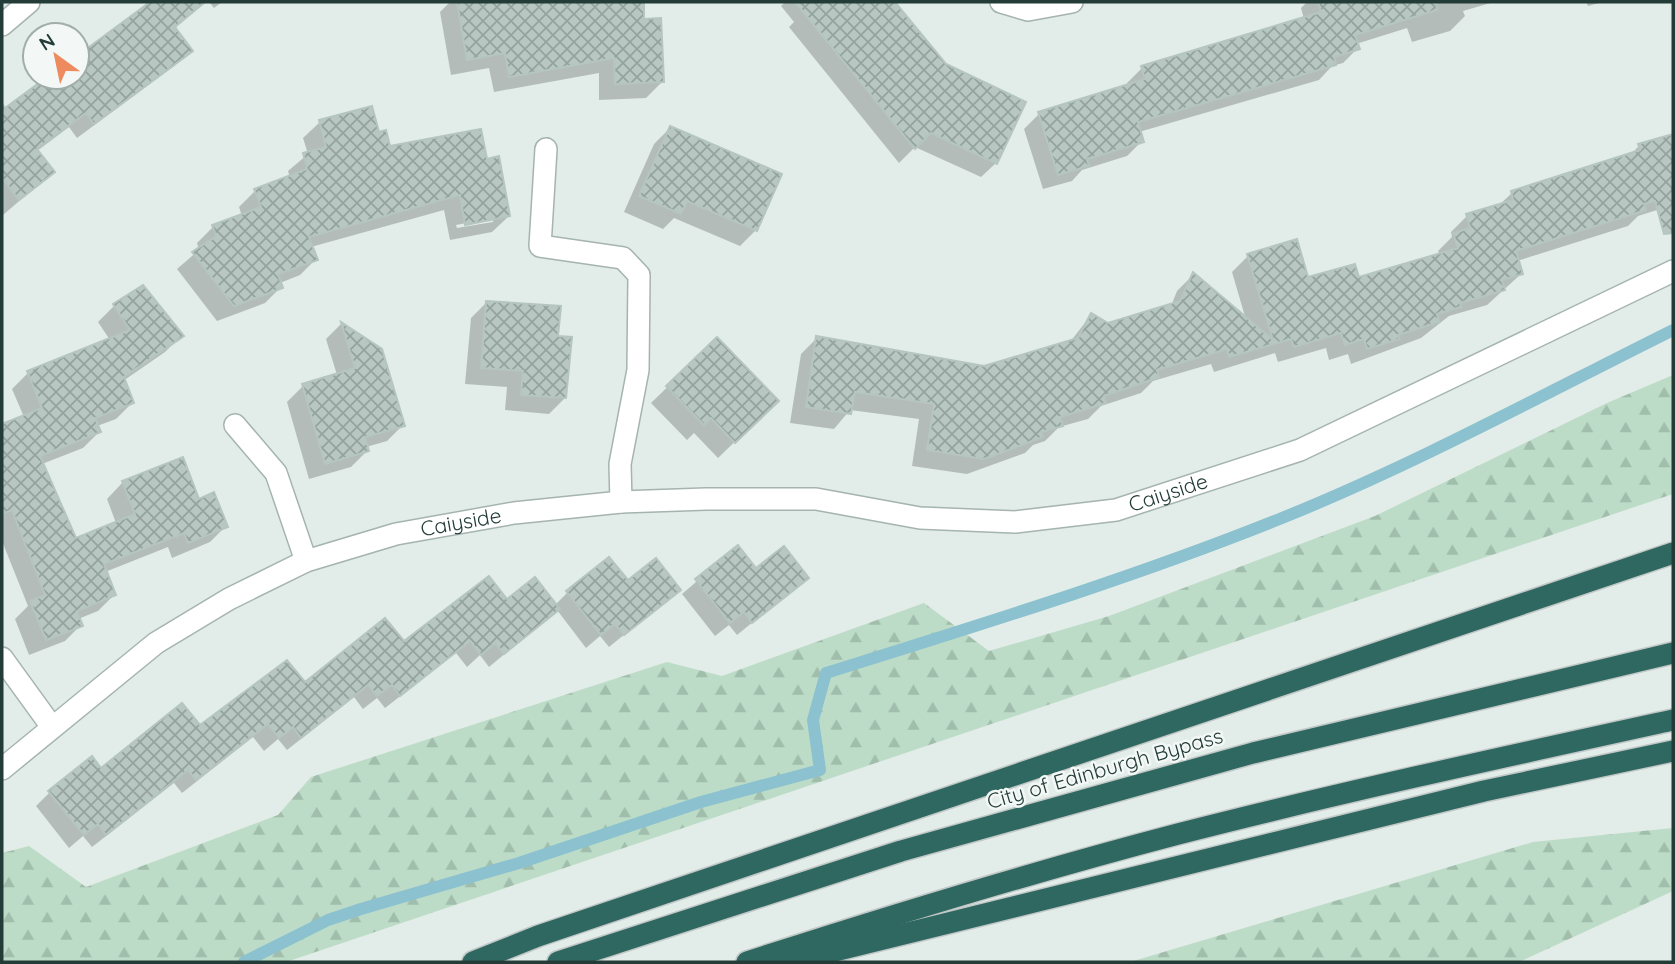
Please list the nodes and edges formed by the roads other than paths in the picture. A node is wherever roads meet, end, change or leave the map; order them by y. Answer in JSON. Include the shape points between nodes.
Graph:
{"nodes":[{"id":1,"x":29,"y":2,"type":"edge"},
{"id":2,"x":1001,"y":2,"type":"edge"},
{"id":3,"x":1072,"y":2,"type":"edge"},
{"id":4,"x":2,"y":25,"type":"edge"},
{"id":5,"x":546,"y":149,"type":"dead end"},
{"id":6,"x":1673,"y":271,"type":"edge"},
{"id":7,"x":235,"y":425,"type":"dead end"},
{"id":8,"x":621,"y":502,"type":"junction"},
{"id":9,"x":1673,"y":553,"type":"edge"},
{"id":10,"x":306,"y":561,"type":"junction"},
{"id":11,"x":1673,"y":653,"type":"edge"},
{"id":12,"x":2,"y":657,"type":"edge"},
{"id":13,"x":1673,"y":720,"type":"edge"},
{"id":14,"x":52,"y":727,"type":"junction"},
{"id":15,"x":1673,"y":751,"type":"edge"},
{"id":16,"x":2,"y":769,"type":"edge"},
{"id":17,"x":473,"y":962,"type":"edge"},
{"id":18,"x":558,"y":962,"type":"edge"},
{"id":19,"x":747,"y":962,"type":"edge"},
{"id":20,"x":789,"y":962,"type":"edge"}],
"edges":[{"from":1,"to":4,"type":"street"},
{"from":2,"to":3,"type":"street","via":[[1028,10]]},
{"from":5,"to":8,"type":"street","via":[[540,246],[622,258],[639,275],[638,370],[621,464]]},
{"from":6,"to":8,"type":"street","name":"Caiyside","via":[[1300,450],[1116,510],[1015,522],[920,518],[816,499]]},
{"from":7,"to":10,"type":"street","via":[[276,473]]},
{"from":8,"to":10,"type":"street","name":"Caiyside","via":[[514,513],[396,534]]},
{"from":9,"to":17,"type":"highway","via":[[538,936]]},
{"from":10,"to":14,"type":"street","name":"Caiyside","via":[[229,599],[156,643]]},
{"from":11,"to":18,"type":"highway","name":"City of Edinburgh Bypass","via":[[1214,764],[901,851]]},
{"from":12,"to":14,"type":"street"},
{"from":13,"to":19,"type":"highway","via":[[1419,775],[1177,835],[912,909]]},
{"from":14,"to":16,"type":"street","name":"Caiyside"},
{"from":15,"to":20,"type":"highway","via":[[1484,791]]}]}
